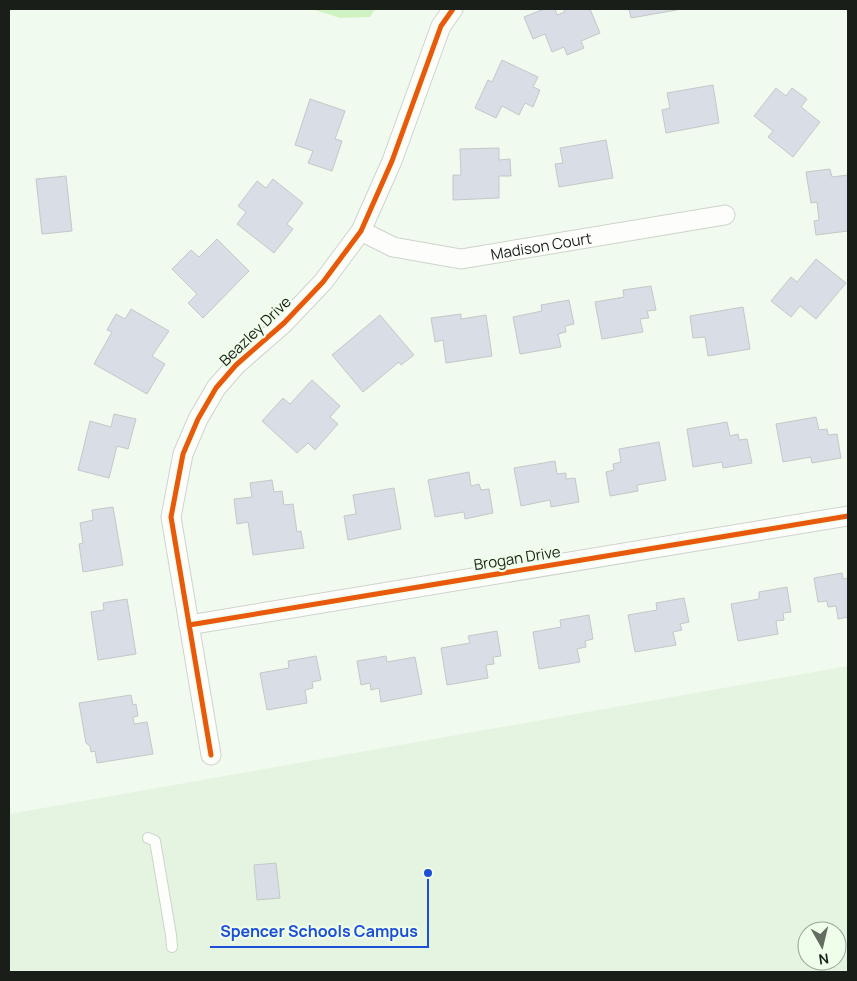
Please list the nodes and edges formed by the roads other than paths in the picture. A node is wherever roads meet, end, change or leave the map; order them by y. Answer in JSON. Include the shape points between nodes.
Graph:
{"nodes":[{"id":1,"x":453,"y":9,"type":"edge"},
{"id":2,"x":725,"y":215,"type":"dead end"},
{"id":3,"x":361,"y":231,"type":"junction"},
{"id":4,"x":848,"y":516,"type":"edge"},
{"id":5,"x":189,"y":625,"type":"junction"},
{"id":6,"x":211,"y":755,"type":"dead end"},
{"id":7,"x":148,"y":838,"type":"dead end"},
{"id":8,"x":172,"y":947,"type":"dead end"}],
"edges":[{"from":1,"to":3,"type":"street","name":"Beazley Drive","via":[[441,26],[392,162]]},
{"from":2,"to":3,"type":"street","name":"Madison Court","via":[[461,259],[393,247]]},
{"from":3,"to":5,"type":"street","name":"Beazley Drive","via":[[323,282],[216,388],[194,428],[183,454],[171,517]]},
{"from":4,"to":5,"type":"street","name":"Brogan Drive"},
{"from":5,"to":6,"type":"street","name":"Beazley Drive"},
{"from":7,"to":8,"type":"lane","via":[[155,841]]}]}
